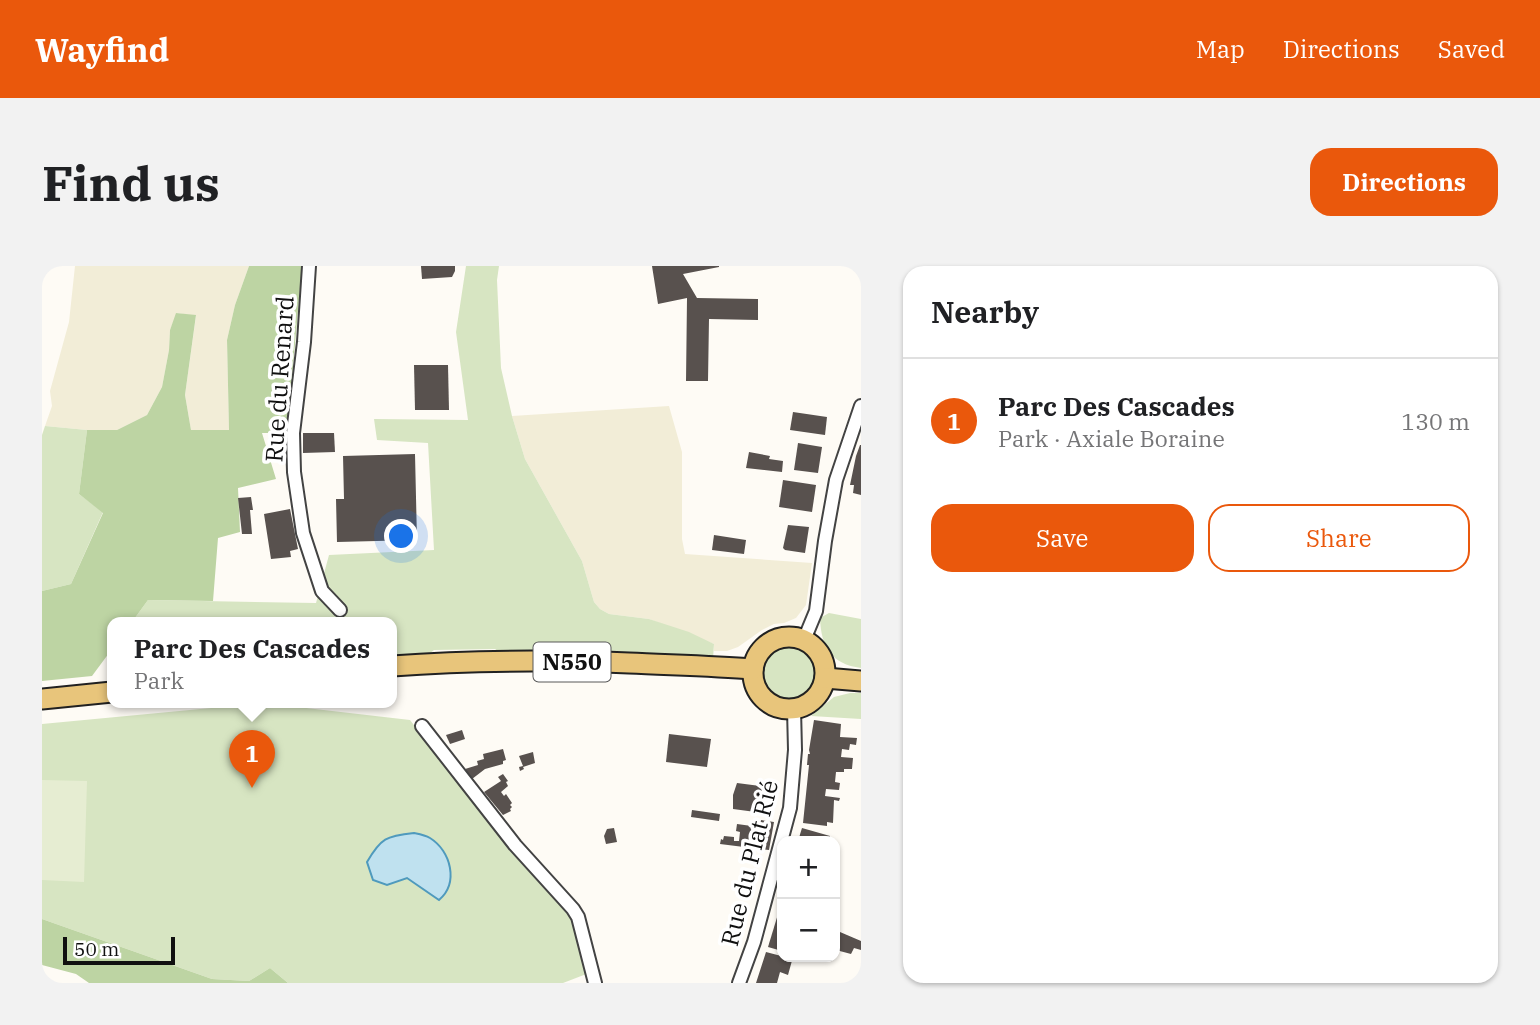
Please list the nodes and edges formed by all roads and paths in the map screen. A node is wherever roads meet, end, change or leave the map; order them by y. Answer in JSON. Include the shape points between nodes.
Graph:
{"nodes":[{"id":1,"x":309,"y":266,"type":"edge"},
{"id":2,"x":861,"y":406,"type":"edge"},
{"id":3,"x":340,"y":610,"type":"dead end"},
{"id":4,"x":804,"y":640,"type":"junction"},
{"id":5,"x":397,"y":666,"type":"edge"},
{"id":6,"x":753,"y":669,"type":"junction"},
{"id":7,"x":825,"y":678,"type":"junction"},
{"id":8,"x":861,"y":681,"type":"edge"},
{"id":9,"x":107,"y":692,"type":"edge"},
{"id":10,"x":42,"y":699,"type":"edge"},
{"id":11,"x":794,"y":709,"type":"junction"},
{"id":12,"x":422,"y":726,"type":"dead end"},
{"id":13,"x":595,"y":983,"type":"edge"},
{"id":14,"x":739,"y":983,"type":"edge"}],
"edges":[{"from":1,"to":3,"type":"street","name":"Rue du Renard","via":[[293,433],[294,472],[303,533],[322,591]]},
{"from":2,"to":4,"type":"street","via":[[836,480],[816,611]]},
{"from":4,"to":6,"type":"main road","via":[[782,637],[771,641],[762,648]]},
{"from":4,"to":7,"type":"main road","via":[[821,655]]},
{"from":5,"to":6,"type":"main road","number":"N550","via":[[594,662]]},
{"from":6,"to":11,"type":"main road","via":[[753,680],[764,699]]},
{"from":7,"to":8,"type":"main road"},
{"from":7,"to":11,"type":"main road","via":[[818,695]]},
{"from":9,"to":10,"type":"main road"},
{"from":11,"to":14,"type":"street","name":"Rue du Plat Rié","via":[[790,808]]},
{"from":12,"to":13,"type":"street","via":[[515,845],[572,909]]}]}
